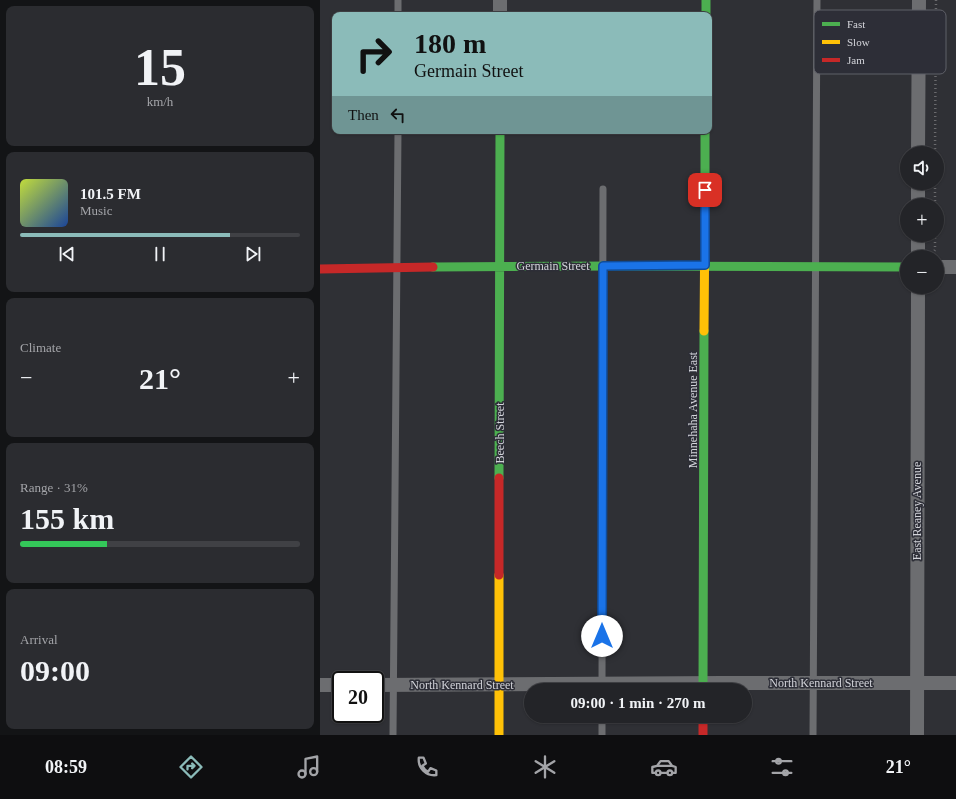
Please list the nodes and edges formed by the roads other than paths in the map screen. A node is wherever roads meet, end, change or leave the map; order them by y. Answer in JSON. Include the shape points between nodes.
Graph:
{"nodes":[{"id":1,"x":398,"y":0,"type":"edge"},
{"id":2,"x":500,"y":0,"type":"edge"},
{"id":3,"x":706,"y":0,"type":"edge"},
{"id":4,"x":817,"y":0,"type":"edge"},
{"id":5,"x":919,"y":0,"type":"edge"},
{"id":6,"x":817,"y":10,"type":"edge"},
{"id":7,"x":919,"y":10,"type":"edge"},
{"id":8,"x":398,"y":12,"type":"edge"},
{"id":9,"x":500,"y":12,"type":"edge"},
{"id":10,"x":706,"y":12,"type":"edge"},
{"id":11,"x":817,"y":74,"type":"edge"},
{"id":12,"x":919,"y":74,"type":"edge"},
{"id":13,"x":398,"y":134,"type":"edge"},
{"id":14,"x":500,"y":134,"type":"edge"},
{"id":15,"x":705,"y":134,"type":"edge"},
{"id":16,"x":918,"y":146,"type":"edge"},
{"id":17,"x":603,"y":189,"type":"dead end"},
{"id":18,"x":944,"y":264,"type":"edge"},
{"id":19,"x":500,"y":265,"type":"junction"},
{"id":20,"x":705,"y":265,"type":"junction"},
{"id":21,"x":397,"y":266,"type":"junction"},
{"id":22,"x":603,"y":266,"type":"junction"},
{"id":23,"x":816,"y":267,"type":"junction"},
{"id":24,"x":900,"y":267,"type":"edge"},
{"id":25,"x":956,"y":267,"type":"edge"},
{"id":26,"x":320,"y":269,"type":"edge"},
{"id":27,"x":918,"y":294,"type":"edge"},
{"id":28,"x":602,"y":683,"type":"edge"},
{"id":29,"x":703,"y":683,"type":"edge"},
{"id":30,"x":813,"y":683,"type":"junction"},
{"id":31,"x":917,"y":683,"type":"junction"},
{"id":32,"x":956,"y":683,"type":"edge"},
{"id":33,"x":499,"y":684,"type":"junction"},
{"id":34,"x":320,"y":685,"type":"edge"},
{"id":35,"x":332,"y":685,"type":"edge"},
{"id":36,"x":384,"y":685,"type":"edge"},
{"id":37,"x":393,"y":685,"type":"junction"},
{"id":38,"x":524,"y":685,"type":"edge"},
{"id":39,"x":752,"y":685,"type":"edge"},
{"id":40,"x":602,"y":723,"type":"edge"},
{"id":41,"x":703,"y":723,"type":"edge"},
{"id":42,"x":394,"y":735,"type":"edge"},
{"id":43,"x":499,"y":735,"type":"edge"},
{"id":44,"x":602,"y":735,"type":"edge"},
{"id":45,"x":703,"y":735,"type":"edge"},
{"id":46,"x":813,"y":735,"type":"edge"},
{"id":47,"x":917,"y":735,"type":"edge"}],
"edges":[{"from":1,"to":8,"type":"lane"},
{"from":2,"to":9,"type":"street"},
{"from":3,"to":10,"type":"street"},
{"from":4,"to":6,"type":"lane"},
{"from":5,"to":7,"type":"street"},
{"from":11,"to":23,"type":"lane"},
{"from":12,"to":16,"type":"street"},
{"from":13,"to":21,"type":"lane"},
{"from":14,"to":19,"type":"street","name":"Beech Street"},
{"from":15,"to":20,"type":"street","name":"Minnehaha Avenue East"},
{"from":17,"to":22,"type":"lane"},
{"from":18,"to":25,"type":"street"},
{"from":19,"to":21,"type":"street","name":"Germain Street"},
{"from":19,"to":22,"type":"street","name":"Germain Street"},
{"from":19,"to":33,"type":"street","name":"Beech Street"},
{"from":20,"to":22,"type":"street","name":"Germain Street"},
{"from":20,"to":23,"type":"street","name":"Germain Street"},
{"from":20,"to":29,"type":"street","name":"Minnehaha Avenue East"},
{"from":21,"to":26,"type":"street","name":"Germain Street"},
{"from":21,"to":37,"type":"lane"},
{"from":22,"to":28,"type":"lane"},
{"from":23,"to":24,"type":"street","name":"Germain Street"},
{"from":23,"to":30,"type":"lane"},
{"from":27,"to":31,"type":"street","name":"East Reaney Avenue"},
{"from":30,"to":31,"type":"street","name":"North Kennard Street"},
{"from":30,"to":39,"type":"street","name":"North Kennard Street"},
{"from":30,"to":46,"type":"lane"},
{"from":31,"to":32,"type":"street","name":"North Kennard Street"},
{"from":31,"to":47,"type":"street","name":"East Reaney Avenue"},
{"from":33,"to":37,"type":"street","name":"North Kennard Street"},
{"from":33,"to":38,"type":"street","name":"North Kennard Street"},
{"from":33,"to":43,"type":"street","name":"Beech Street"},
{"from":34,"to":35,"type":"street"},
{"from":36,"to":37,"type":"street","name":"North Kennard Street"},
{"from":37,"to":42,"type":"lane"},
{"from":40,"to":44,"type":"lane"},
{"from":41,"to":45,"type":"street"}]}
